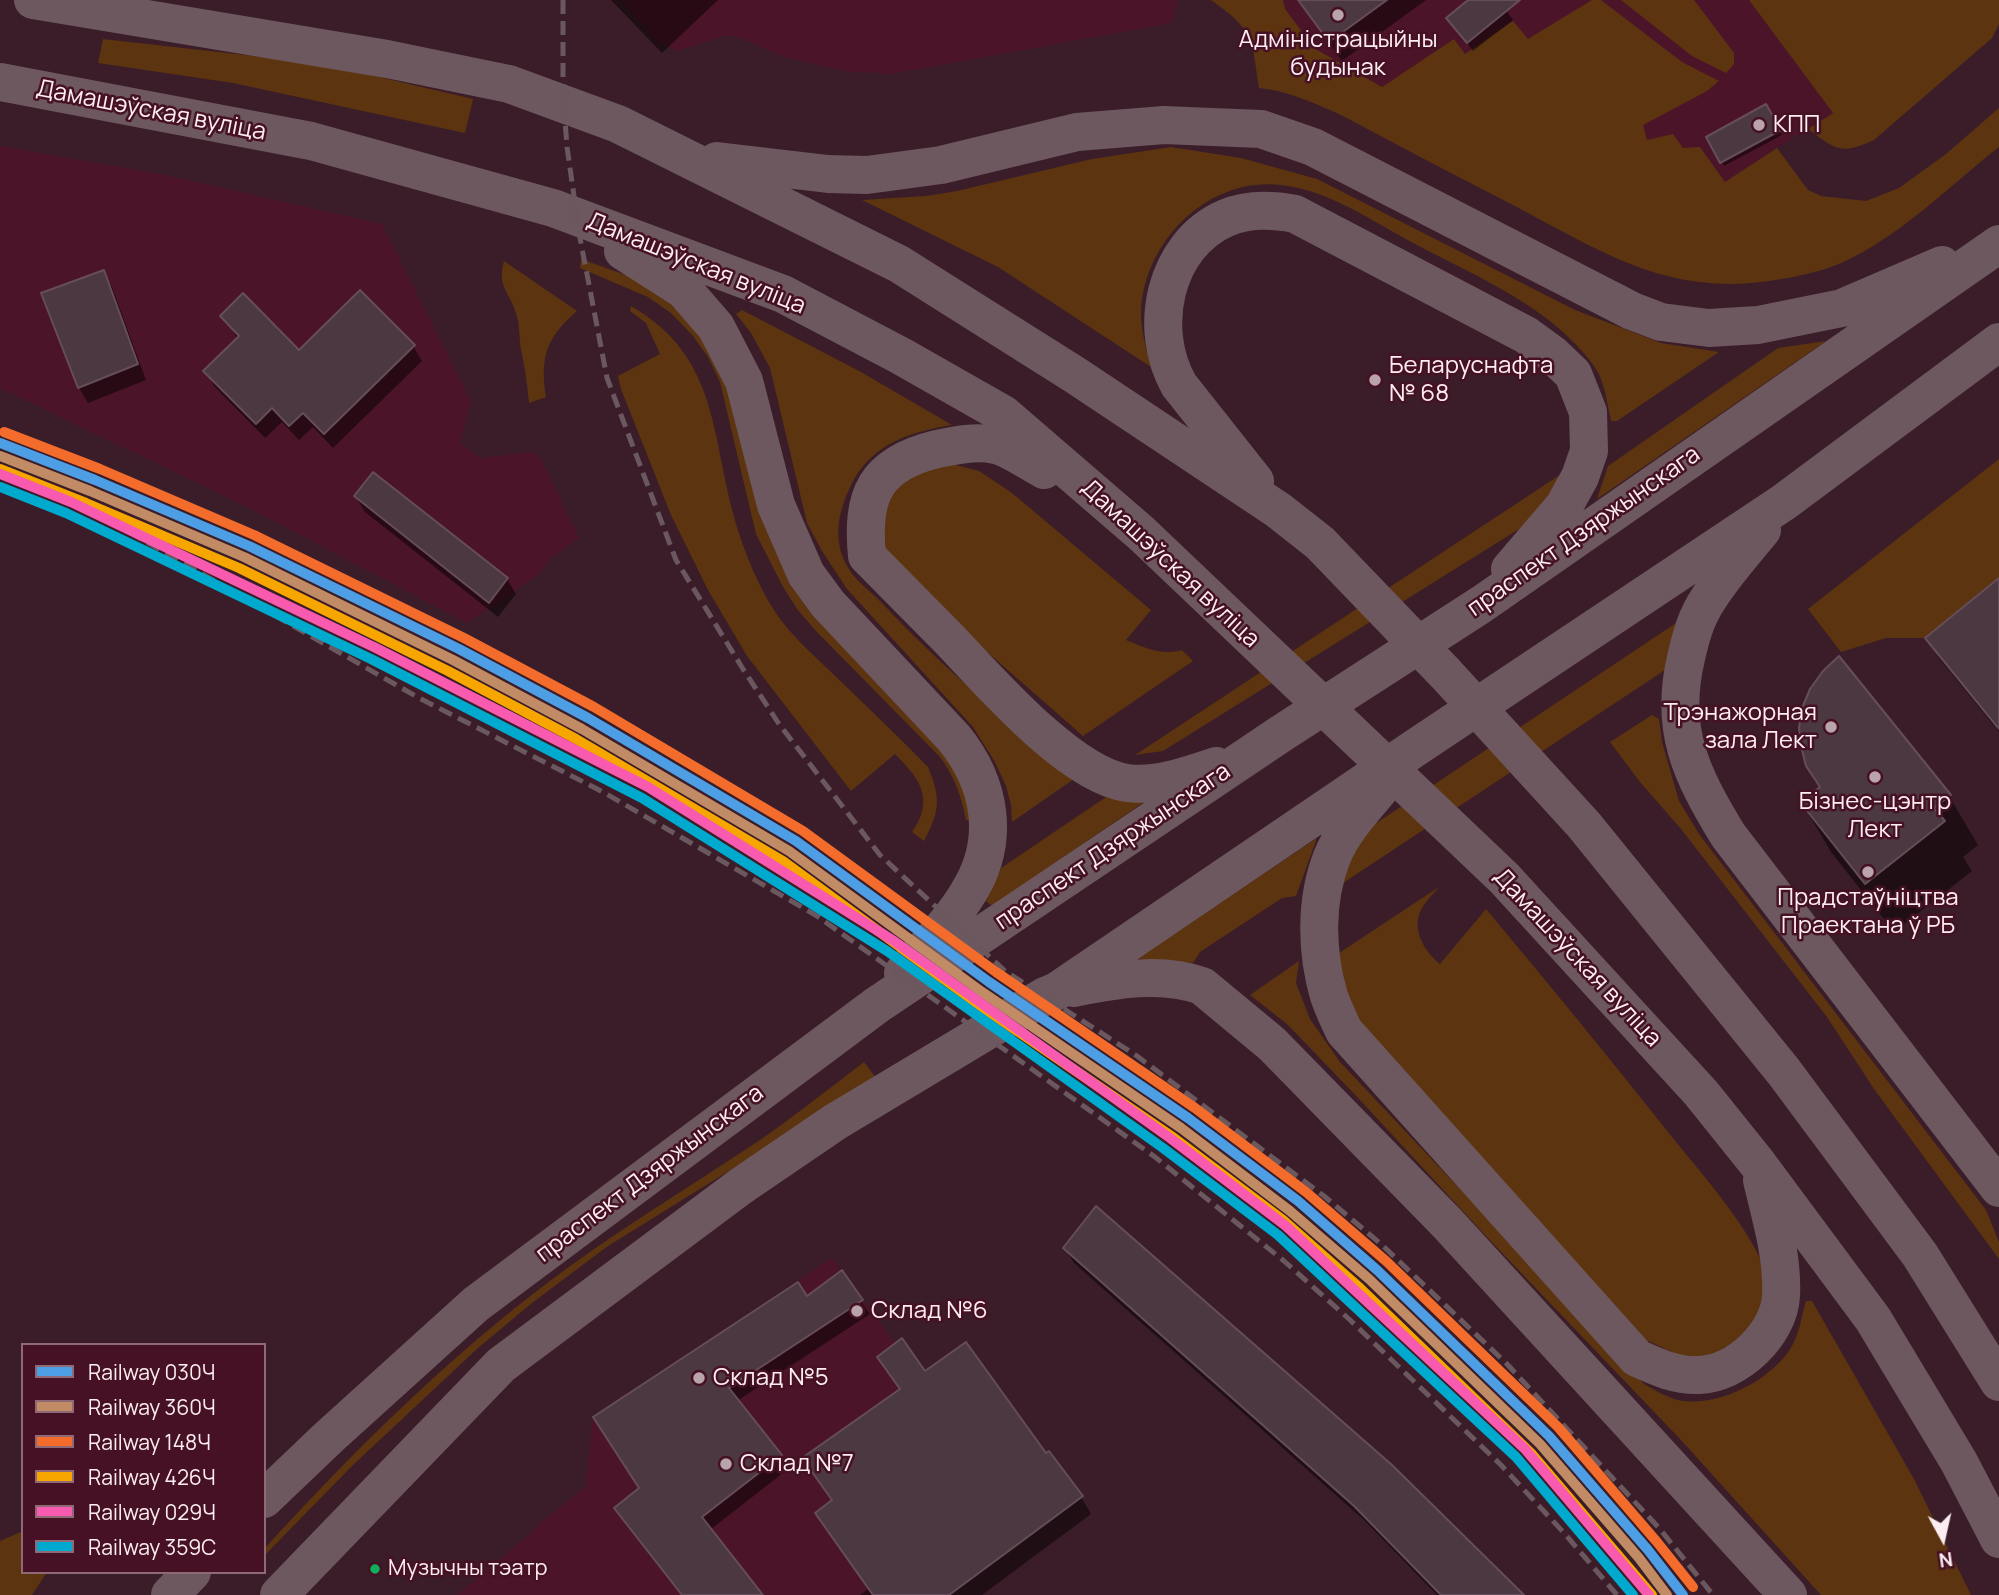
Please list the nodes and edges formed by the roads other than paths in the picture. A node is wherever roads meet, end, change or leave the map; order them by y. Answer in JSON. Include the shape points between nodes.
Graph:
{"nodes":[{"id":1,"x":33,"y":0,"type":"edge"},
{"id":2,"x":0,"y":82,"type":"edge"},
{"id":3,"x":688,"y":157,"type":"junction"},
{"id":4,"x":553,"y":208,"type":"junction"},
{"id":5,"x":1999,"y":243,"type":"edge"},
{"id":6,"x":1999,"y":342,"type":"edge"},
{"id":7,"x":1784,"y":502,"type":"junction"},
{"id":8,"x":1278,"y":510,"type":"junction"},
{"id":9,"x":1141,"y":533,"type":"junction"},
{"id":10,"x":1482,"y":604,"type":"junction"},
{"id":11,"x":1266,"y":744,"type":"junction"},
{"id":12,"x":1415,"y":748,"type":"junction"},
{"id":13,"x":1057,"y":992,"type":"junction"},
{"id":14,"x":877,"y":1005,"type":"junction"},
{"id":15,"x":1758,"y":1164,"type":"junction"},
{"id":16,"x":1999,"y":1188,"type":"edge"},
{"id":17,"x":1999,"y":1382,"type":"edge"},
{"id":18,"x":266,"y":1497,"type":"edge"},
{"id":19,"x":1999,"y":1539,"type":"edge"},
{"id":20,"x":190,"y":1574,"type":"edge"},
{"id":21,"x":170,"y":1595,"type":"edge"},
{"id":22,"x":279,"y":1595,"type":"edge"},
{"id":23,"x":1788,"y":1595,"type":"edge"}],
"edges":[{"from":1,"to":3,"type":"main road","via":[[509,83],[618,124]]},
{"from":2,"to":4,"type":"main road","name":"Дамашэўская вуліца","via":[[311,141]]},
{"from":3,"to":5,"type":"main road","via":[[867,175],[941,165],[1113,127],[1261,129],[1355,167],[1632,311],[1661,322],[1709,328],[1758,325],[1842,309]]},
{"from":3,"to":8,"type":"main road","via":[[900,264]]},
{"from":4,"to":9,"type":"main road","name":"Дамашэўская вуліца","via":[[783,294],[901,356],[1003,414]]},
{"from":4,"to":14,"type":"main road","via":[[684,290],[716,327],[744,381],[776,505],[806,575],[954,738],[968,755],[983,789],[989,832],[978,875],[968,895]]},
{"from":5,"to":10,"type":"main road","name":"праспект Дзяржынскага"},
{"from":6,"to":7,"type":"main road"},
{"from":7,"to":12,"type":"main road"},
{"from":7,"to":16,"type":"main road","via":[[1709,598],[1693,626],[1678,708],[1682,737],[1702,792],[1728,835]]},
{"from":8,"to":10,"type":"main road","via":[[1169,367],[1163,309],[1181,255],[1203,232],[1227,217],[1271,210],[1302,217],[1514,328],[1573,374],[1588,412],[1589,452],[1580,477],[1564,506]]},
{"from":8,"to":17,"type":"main road","via":[[1320,543],[1584,825],[1783,1072],[1888,1212]]},
{"from":9,"to":11,"type":"main road","via":[[997,445],[961,443],[907,457],[886,471],[870,498],[864,526],[867,556],[1018,712],[1061,748],[1106,776],[1127,783],[1183,777]]},
{"from":9,"to":15,"type":"main road","name":"Дамашэўская вуліца","via":[[1504,878],[1701,1093]]},
{"from":10,"to":11,"type":"main road","name":"праспект Дзяржынскага"},
{"from":11,"to":14,"type":"main road","name":"праспект Дзяржынскага"},
{"from":12,"to":13,"type":"main road"},
{"from":12,"to":15,"type":"main road","via":[[1352,823],[1332,856],[1322,891],[1318,910],[1324,976],[1344,1031],[1637,1358],[1666,1372],[1700,1375],[1722,1370],[1746,1356],[1769,1333],[1781,1300],[1782,1270]]},
{"from":13,"to":22,"type":"main road","via":[[825,1129],[501,1365]]},
{"from":13,"to":23,"type":"main road","via":[[1125,978],[1196,984],[1212,994],[1272,1044],[1447,1223]]},
{"from":14,"to":18,"type":"main road","name":"праспект Дзяржынскага","via":[[476,1304]]},
{"from":15,"to":19,"type":"main road","name":"Дамашэўская вуліца","via":[[1873,1319],[1959,1462]]},
{"from":20,"to":21,"type":"main road"}]}
